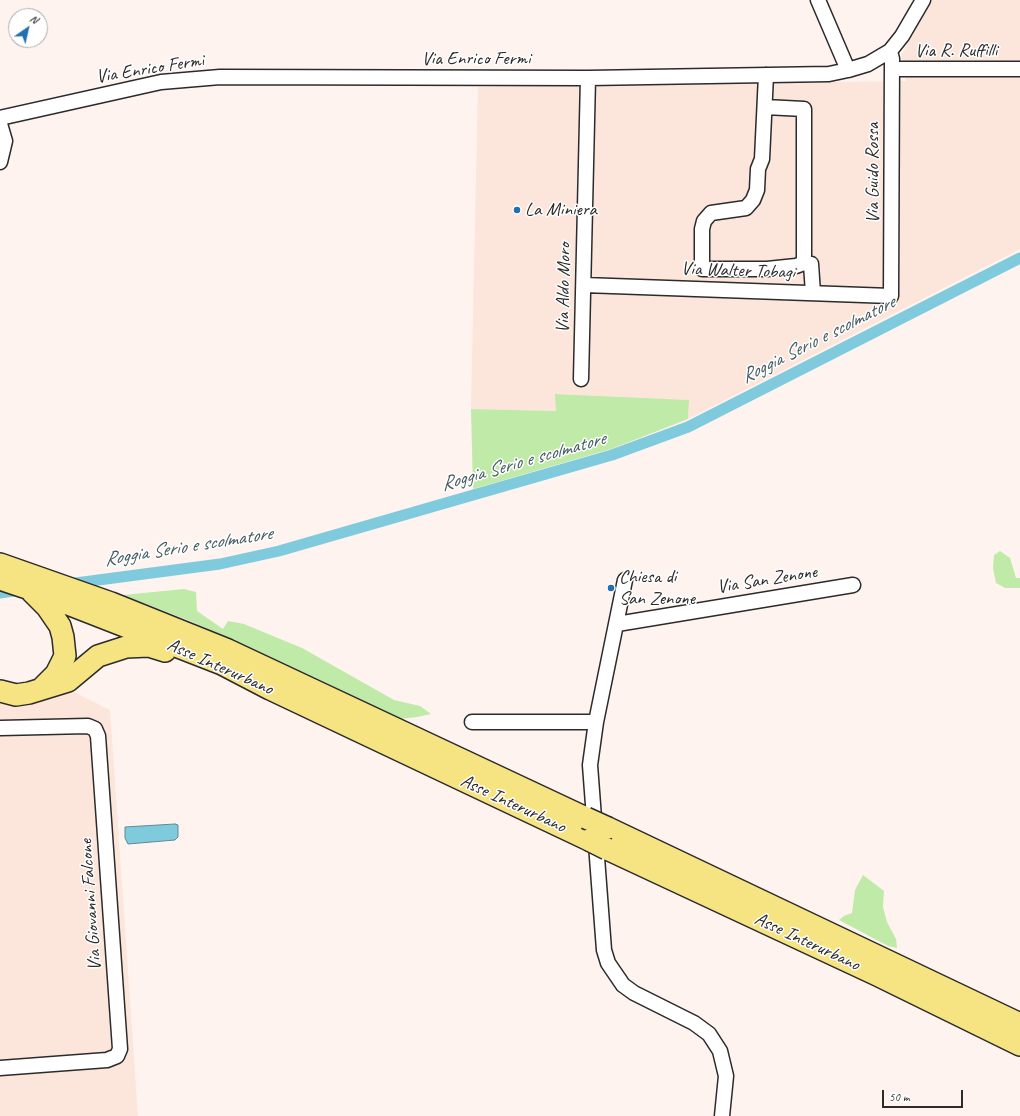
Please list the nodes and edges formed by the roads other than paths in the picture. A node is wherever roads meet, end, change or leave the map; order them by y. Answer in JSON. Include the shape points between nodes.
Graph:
{"nodes":[{"id":1,"x":818,"y":0,"type":"edge"},
{"id":2,"x":923,"y":0,"type":"edge"},
{"id":3,"x":890,"y":51,"type":"junction"},
{"id":4,"x":892,"y":69,"type":"junction"},
{"id":5,"x":1020,"y":69,"type":"edge"},
{"id":6,"x":848,"y":70,"type":"junction"},
{"id":7,"x":766,"y":75,"type":"junction"},
{"id":8,"x":588,"y":78,"type":"junction"},
{"id":9,"x":764,"y":107,"type":"junction"},
{"id":10,"x":0,"y":118,"type":"edge"},
{"id":11,"x":0,"y":124,"type":"edge"},
{"id":12,"x":0,"y":162,"type":"edge"},
{"id":13,"x":804,"y":263,"type":"junction"},
{"id":14,"x":702,"y":269,"type":"junction"},
{"id":15,"x":584,"y":285,"type":"junction"},
{"id":16,"x":701,"y":289,"type":"junction"},
{"id":17,"x":813,"y":293,"type":"junction"},
{"id":18,"x":891,"y":296,"type":"joint"},
{"id":19,"x":581,"y":380,"type":"dead end"},
{"id":20,"x":0,"y":564,"type":"edge"},
{"id":21,"x":0,"y":579,"type":"edge"},
{"id":22,"x":625,"y":580,"type":"dead end"},
{"id":23,"x":853,"y":585,"type":"dead end"},
{"id":24,"x":27,"y":588,"type":"junction"},
{"id":25,"x":617,"y":624,"type":"junction"},
{"id":26,"x":225,"y":657,"type":"junction"},
{"id":27,"x":42,"y":688,"type":"junction"},
{"id":28,"x":0,"y":691,"type":"edge"},
{"id":29,"x":472,"y":722,"type":"dead end"},
{"id":30,"x":596,"y":722,"type":"junction"},
{"id":31,"x":0,"y":728,"type":"edge"},
{"id":32,"x":1020,"y":1024,"type":"edge"},
{"id":33,"x":1020,"y":1045,"type":"edge"},
{"id":34,"x":0,"y":1068,"type":"edge"},
{"id":35,"x":722,"y":1116,"type":"edge"}],
"edges":[{"from":1,"to":6,"type":"street"},
{"from":2,"to":3,"type":"street","name":"Via Enrico Fermi"},
{"from":3,"to":4,"type":"street","name":"Via Guido Rossa"},
{"from":3,"to":6,"type":"street","name":"Via Enrico Fermi","via":[[868,64]]},
{"from":4,"to":5,"type":"street","name":"Via R. Ruffilli"},
{"from":4,"to":18,"type":"street","name":"Via Guido Rossa"},
{"from":6,"to":7,"type":"street","name":"Via Enrico Fermi","via":[[829,74]]},
{"from":7,"to":8,"type":"street","name":"Via Enrico Fermi"},
{"from":7,"to":9,"type":"street"},
{"from":8,"to":10,"type":"street","name":"Via Enrico Fermi","via":[[220,77],[161,82]]},
{"from":8,"to":15,"type":"street","name":"Via Aldo Moro"},
{"from":9,"to":13,"type":"street","via":[[804,109]]},
{"from":9,"to":14,"type":"street","via":[[762,159],[753,200],[746,208],[711,213],[704,221]]},
{"from":11,"to":12,"type":"street","via":[[5,141]]},
{"from":13,"to":14,"type":"street","via":[[767,269]]},
{"from":13,"to":17,"type":"street","via":[[811,264]]},
{"from":14,"to":16,"type":"street"},
{"from":15,"to":16,"type":"street","name":"Via Walter Tobagi"},
{"from":15,"to":19,"type":"street","name":"Via Aldo Moro"},
{"from":16,"to":17,"type":"street","name":"Via Walter Tobagi"},
{"from":17,"to":18,"type":"street","name":"Via Walter Tobagi"},
{"from":20,"to":26,"type":"highway","name":"Asse Interurbano","via":[[111,603]]},
{"from":21,"to":24,"type":"highway","name":"Asse Interurbano"},
{"from":22,"to":25,"type":"street"},
{"from":23,"to":25,"type":"street","name":"Via San Zenone"},
{"from":24,"to":26,"type":"highway","name":"Asse Interurbano"},
{"from":24,"to":27,"type":"highway","via":[[47,607],[60,626],[63,637],[65,656],[56,674]]},
{"from":25,"to":30,"type":"street"},
{"from":26,"to":27,"type":"highway","via":[[174,654],[149,646],[126,647],[98,656],[68,681]]},
{"from":26,"to":32,"type":"highway","name":"Asse Interurbano","bridge":true,"via":[[608,828]]},
{"from":26,"to":33,"type":"highway","name":"Asse Interurbano","via":[[270,689]]},
{"from":27,"to":28,"type":"highway","via":[[16,695]]},
{"from":29,"to":30,"type":"street"},
{"from":30,"to":35,"type":"street","via":[[590,772],[604,950],[608,962],[623,985],[694,1023],[709,1034],[720,1050],[726,1076]]},
{"from":31,"to":34,"type":"street","name":"Via Giovanni Falcone","via":[[88,726],[95,729],[98,736],[120,1049],[117,1056],[107,1060]]}]}
